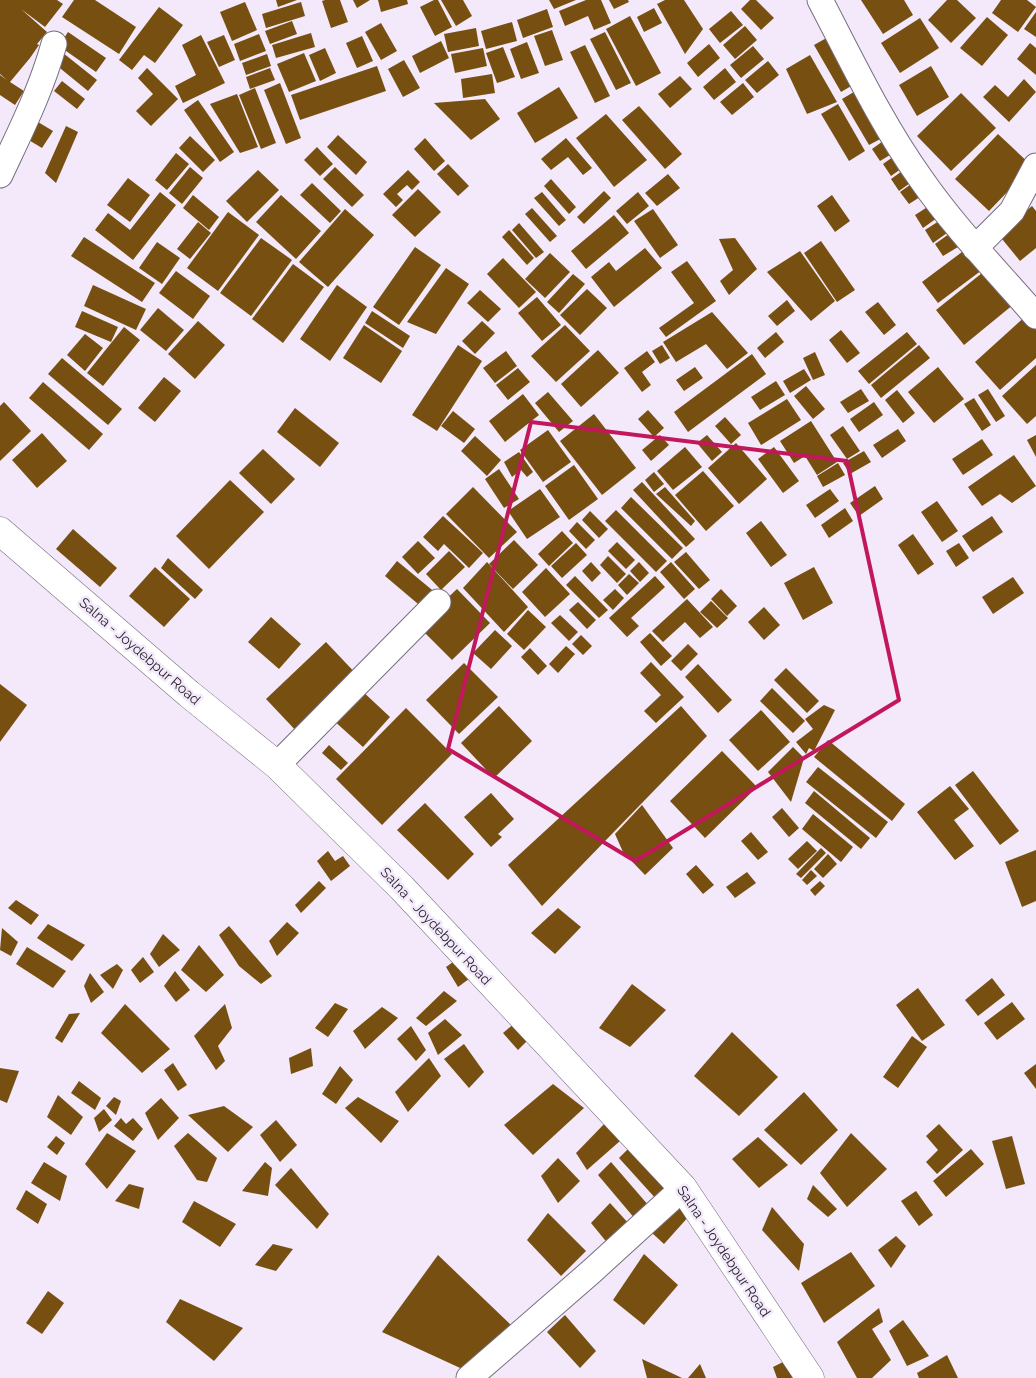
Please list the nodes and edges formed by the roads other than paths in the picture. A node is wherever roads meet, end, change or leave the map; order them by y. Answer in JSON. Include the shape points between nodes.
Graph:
{"nodes":[{"id":1,"x":820,"y":0,"type":"edge"},
{"id":2,"x":54,"y":44,"type":"dead end"},
{"id":3,"x":1036,"y":166,"type":"edge"},
{"id":4,"x":0,"y":175,"type":"edge"},
{"id":5,"x":975,"y":248,"type":"junction"},
{"id":6,"x":1036,"y":316,"type":"edge"},
{"id":7,"x":0,"y":531,"type":"edge"},
{"id":8,"x":438,"y":602,"type":"dead end"},
{"id":9,"x":277,"y":765,"type":"junction"},
{"id":10,"x":683,"y":1188,"type":"junction"},
{"id":11,"x":469,"y":1378,"type":"edge"},
{"id":12,"x":810,"y":1378,"type":"edge"}],
"edges":[{"from":1,"to":5,"type":"street","via":[[885,123],[920,179]]},
{"from":2,"to":4,"type":"street","via":[[28,119]]},
{"from":3,"to":5,"type":"street","via":[[1012,211]]},
{"from":5,"to":6,"type":"street"},
{"from":7,"to":9,"type":"main road","name":"Salna - Joydebpur Road","via":[[189,694]]},
{"from":8,"to":9,"type":"street"},
{"from":9,"to":10,"type":"main road","name":"Salna - Joydebpur Road","via":[[402,888]]},
{"from":10,"to":11,"type":"street"},
{"from":10,"to":12,"type":"main road","name":"Salna - Joydebpur Road"}]}
